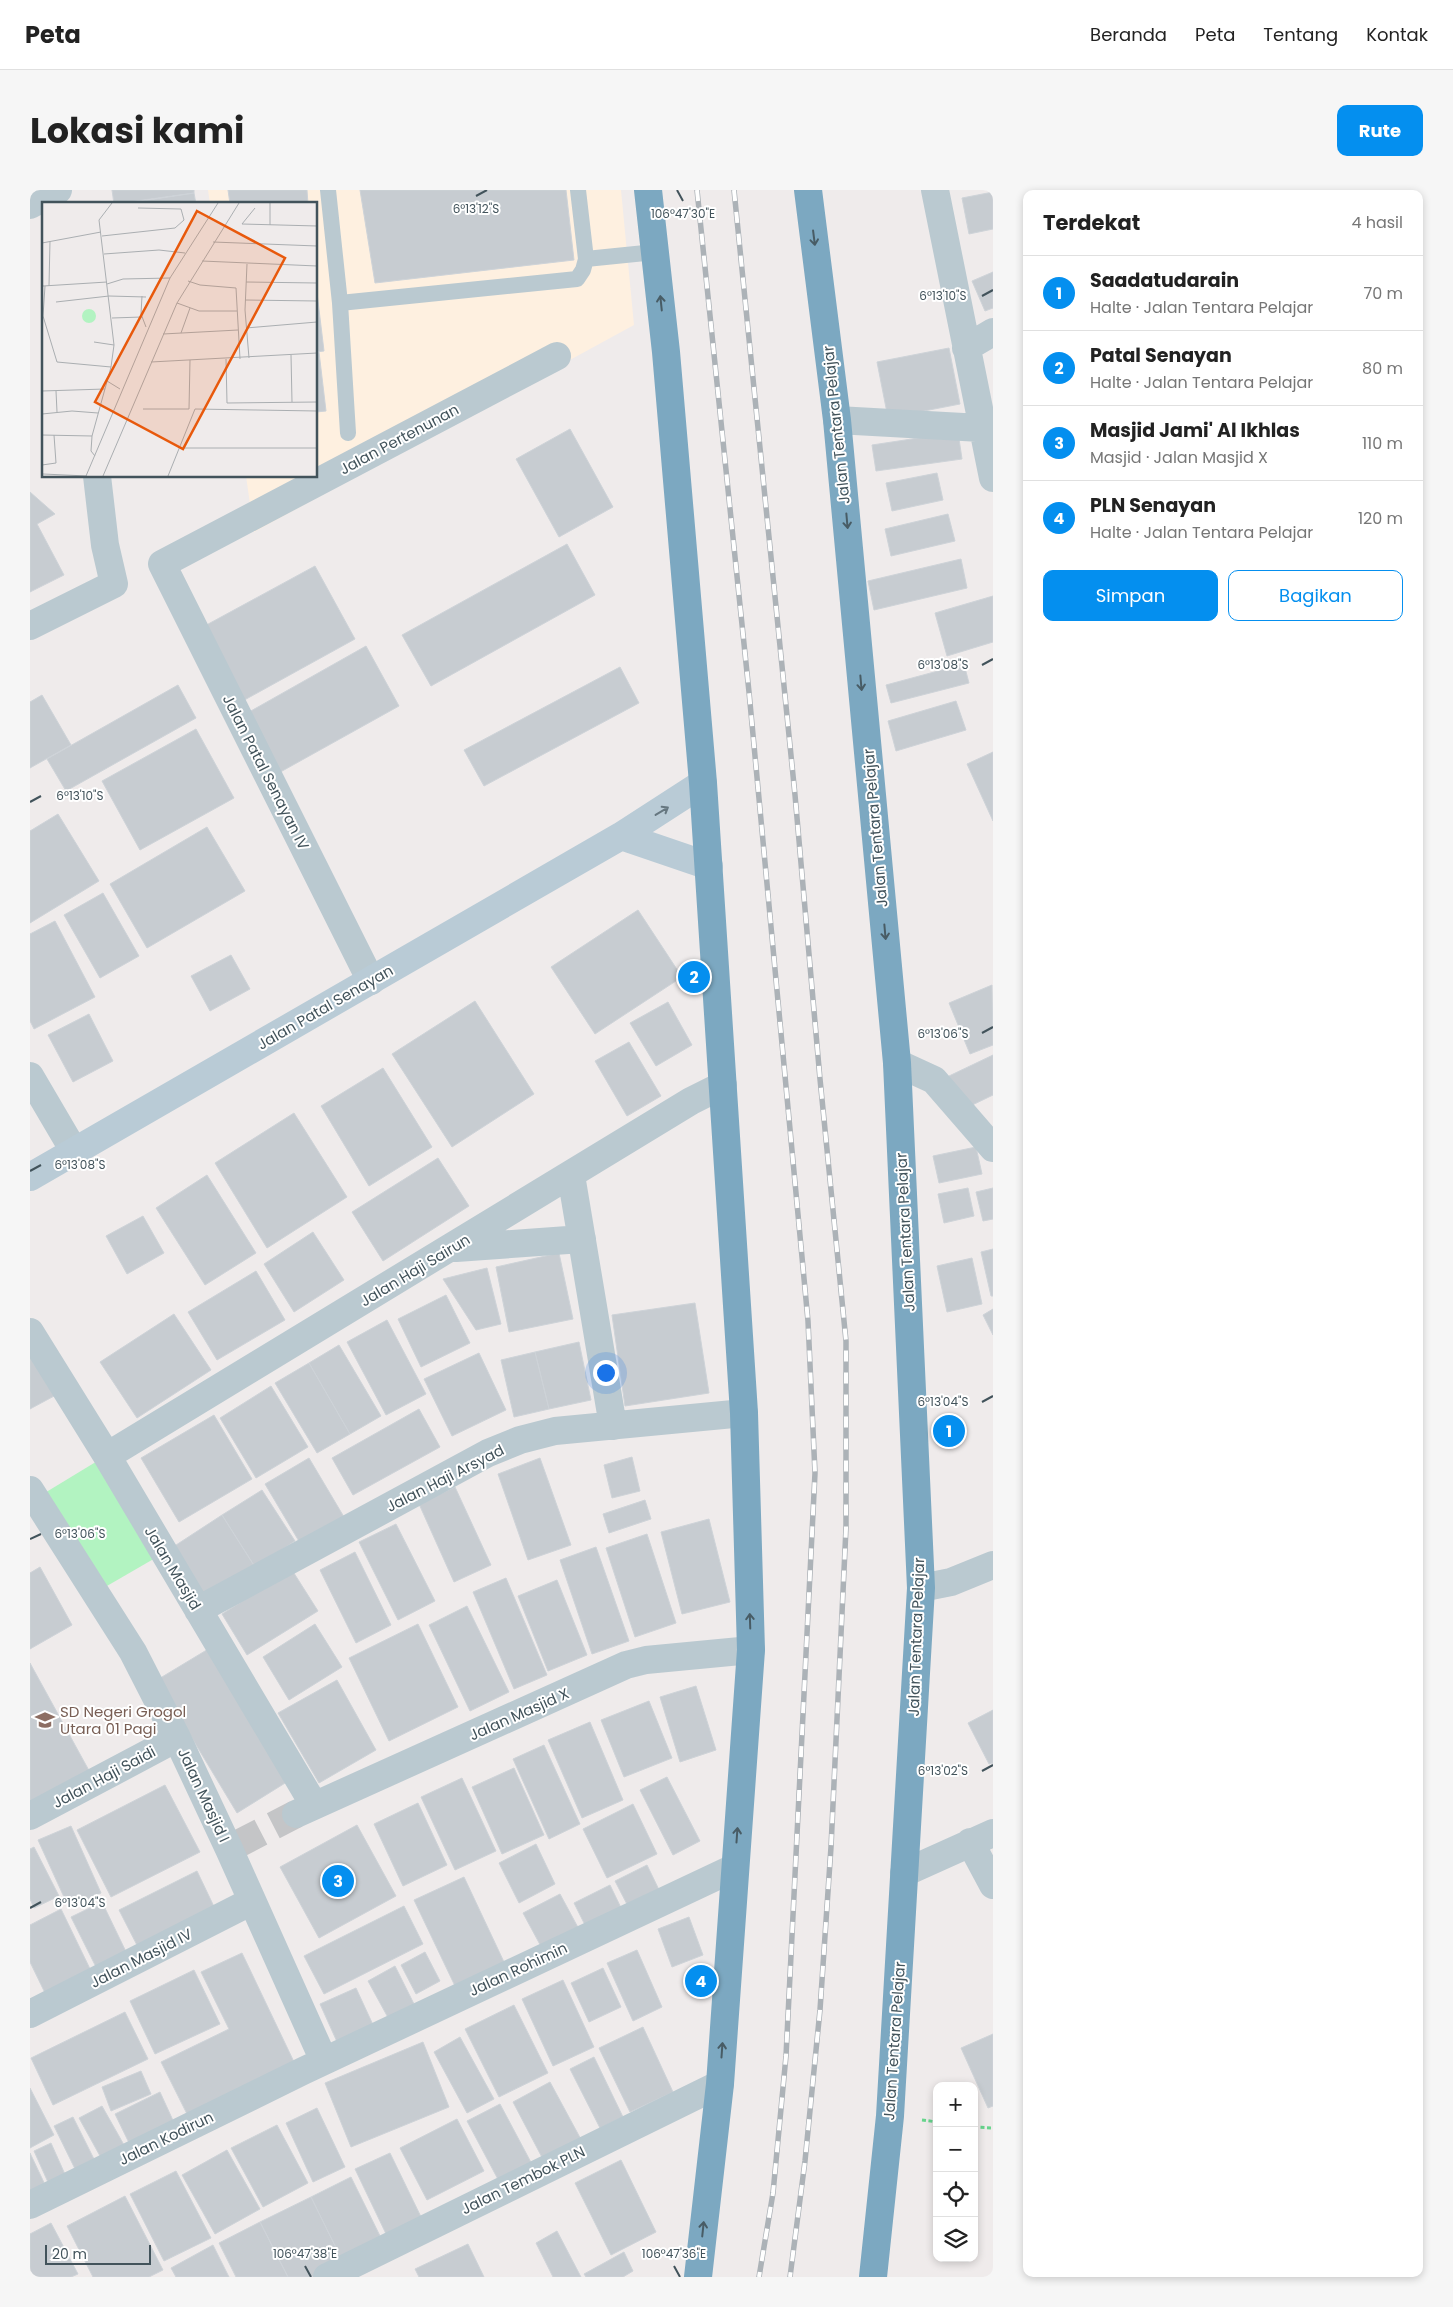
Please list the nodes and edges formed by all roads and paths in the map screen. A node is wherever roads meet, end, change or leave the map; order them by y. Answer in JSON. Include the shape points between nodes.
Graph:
{"nodes":[{"id":1,"x":58,"y":190,"type":"edge"},
{"id":2,"x":328,"y":190,"type":"edge"},
{"id":3,"x":578,"y":190,"type":"edge"},
{"id":4,"x":648,"y":190,"type":"edge"},
{"id":5,"x":808,"y":190,"type":"edge"},
{"id":6,"x":935,"y":190,"type":"edge"},
{"id":7,"x":30,"y":205,"type":"edge"},
{"id":8,"x":655,"y":252,"type":"junction"},
{"id":9,"x":586,"y":259,"type":"junction"},
{"id":10,"x":340,"y":303,"type":"junction"},
{"id":11,"x":993,"y":332,"type":"edge"},
{"id":12,"x":966,"y":348,"type":"junction"},
{"id":13,"x":557,"y":356,"type":"dead end"},
{"id":14,"x":837,"y":420,"type":"junction"},
{"id":15,"x":981,"y":428,"type":"junction"},
{"id":16,"x":348,"y":433,"type":"dead end"},
{"id":17,"x":97,"y":478,"type":"edge"},
{"id":18,"x":993,"y":478,"type":"edge"},
{"id":19,"x":162,"y":564,"type":"joint"},
{"id":20,"x":30,"y":626,"type":"edge"},
{"id":21,"x":703,"y":783,"type":"junction"},
{"id":22,"x":620,"y":836,"type":"junction"},
{"id":23,"x":709,"y":866,"type":"junction"},
{"id":24,"x":371,"y":981,"type":"junction"},
{"id":25,"x":897,"y":1063,"type":"junction"},
{"id":26,"x":30,"y":1076,"type":"edge"},
{"id":27,"x":723,"y":1085,"type":"junction"},
{"id":28,"x":989,"y":1136,"type":"edge"},
{"id":29,"x":74,"y":1151,"type":"junction"},
{"id":30,"x":571,"y":1175,"type":"junction"},
{"id":31,"x":30,"y":1177,"type":"edge"},
{"id":32,"x":582,"y":1239,"type":"junction"},
{"id":33,"x":451,"y":1248,"type":"junction"},
{"id":34,"x":30,"y":1332,"type":"edge"},
{"id":35,"x":744,"y":1413,"type":"junction"},
{"id":36,"x":613,"y":1426,"type":"junction"},
{"id":37,"x":107,"y":1456,"type":"junction"},
{"id":38,"x":34,"y":1506,"type":"edge"},
{"id":39,"x":993,"y":1565,"type":"edge"},
{"id":40,"x":921,"y":1588,"type":"junction"},
{"id":41,"x":198,"y":1610,"type":"junction"},
{"id":42,"x":751,"y":1650,"type":"junction"},
{"id":43,"x":177,"y":1738,"type":"junction"},
{"id":44,"x":305,"y":1810,"type":"joint"},
{"id":45,"x":30,"y":1816,"type":"edge"},
{"id":46,"x":982,"y":1837,"type":"edge"},
{"id":47,"x":734,"y":1868,"type":"junction"},
{"id":48,"x":904,"y":1873,"type":"junction"},
{"id":49,"x":993,"y":1885,"type":"edge"},
{"id":50,"x":252,"y":1902,"type":"junction"},
{"id":51,"x":30,"y":2014,"type":"edge"},
{"id":52,"x":313,"y":2066,"type":"junction"},
{"id":53,"x":720,"y":2084,"type":"junction"},
{"id":54,"x":978,"y":2127,"type":"edge"},
{"id":55,"x":993,"y":2128,"type":"edge"},
{"id":56,"x":30,"y":2205,"type":"edge"},
{"id":57,"x":327,"y":2277,"type":"edge"},
{"id":58,"x":698,"y":2277,"type":"edge"},
{"id":59,"x":873,"y":2277,"type":"edge"}],
"edges":[{"from":1,"to":7,"type":"street"},
{"from":2,"to":10,"type":"lane"},
{"from":3,"to":9,"type":"lane"},
{"from":4,"to":8,"type":"highway"},
{"from":5,"to":14,"type":"highway","name":"Jalan Tentara Pelajar","one_way":true},
{"from":6,"to":12,"type":"street"},
{"from":8,"to":9,"type":"lane"},
{"from":21,"to":8,"type":"highway","one_way":true},
{"from":9,"to":10,"type":"lane","via":[[576,279]]},
{"from":10,"to":16,"type":"lane"},
{"from":11,"to":12,"type":"street"},
{"from":12,"to":15,"type":"street"},
{"from":13,"to":19,"type":"street","name":"Jalan Pertenunan"},
{"from":14,"to":15,"type":"street"},
{"from":14,"to":25,"type":"highway","name":"Jalan Tentara Pelajar","one_way":true},
{"from":15,"to":18,"type":"street"},
{"from":17,"to":20,"type":"street","via":[[105,545],[114,584]]},
{"from":19,"to":24,"type":"street","name":"Jalan Patal Senayan IV"},
{"from":22,"to":21,"type":"street","name":"Jalan Patal Senayan","one_way":true},
{"from":21,"to":23,"type":"highway"},
{"from":22,"to":23,"type":"street"},
{"from":22,"to":24,"type":"street","name":"Jalan Patal Senayan"},
{"from":23,"to":27,"type":"highway"},
{"from":24,"to":29,"type":"street","name":"Jalan Patal Senayan"},
{"from":25,"to":28,"type":"street","via":[[934,1080]]},
{"from":25,"to":40,"type":"highway","name":"Jalan Tentara Pelajar"},
{"from":26,"to":29,"type":"street"},
{"from":27,"to":30,"type":"street","name":"Jalan Haji Sairun","via":[[691,1101]]},
{"from":27,"to":35,"type":"highway"},
{"from":29,"to":31,"type":"street","name":"Jalan Patal Senayan"},
{"from":30,"to":32,"type":"street"},
{"from":30,"to":33,"type":"street","name":"Jalan Haji Sairun"},
{"from":32,"to":33,"type":"street"},
{"from":32,"to":36,"type":"street"},
{"from":33,"to":37,"type":"street","name":"Jalan Haji Sairun"},
{"from":34,"to":37,"type":"street","name":"Jalan Masjid"},
{"from":35,"to":36,"type":"street","name":"Jalan Haji Arsyad"},
{"from":42,"to":35,"type":"highway","one_way":true},
{"from":36,"to":41,"type":"street","name":"Jalan Haji Arsyad","via":[[555,1431],[488,1453]]},
{"from":37,"to":41,"type":"street","name":"Jalan Masjid"},
{"from":38,"to":43,"type":"street","name":"Jalan Masjid I","via":[[133,1652]]},
{"from":39,"to":40,"type":"street","via":[[951,1582]]},
{"from":40,"to":48,"type":"highway","name":"Jalan Tentara Pelajar"},
{"from":41,"to":44,"type":"street","name":"Jalan Masjid"},
{"from":42,"to":44,"type":"street","name":"Jalan Masjid X","via":[[646,1660],[626,1665]]},
{"from":47,"to":42,"type":"highway","one_way":true},
{"from":43,"to":45,"type":"street","name":"Jalan Haji Saidi"},
{"from":43,"to":50,"type":"street","name":"Jalan Masjid I","via":[[233,1847]]},
{"from":46,"to":48,"type":"street"},
{"from":46,"to":49,"type":"street"},
{"from":47,"to":52,"type":"street","name":"Jalan Rohimin"},
{"from":53,"to":47,"type":"highway","one_way":true},
{"from":48,"to":59,"type":"highway","name":"Jalan Tentara Pelajar","via":[[890,2116]]},
{"from":50,"to":51,"type":"street","name":"Jalan Masjid IV"},
{"from":50,"to":52,"type":"street","name":"Jalan Masjid I"},
{"from":52,"to":56,"type":"street","name":"Jalan Kodirun"},
{"from":53,"to":57,"type":"street","name":"Jalan Tembok PLN"},
{"from":58,"to":53,"type":"highway","one_way":true},
{"from":54,"to":55,"type":"path"}]}
